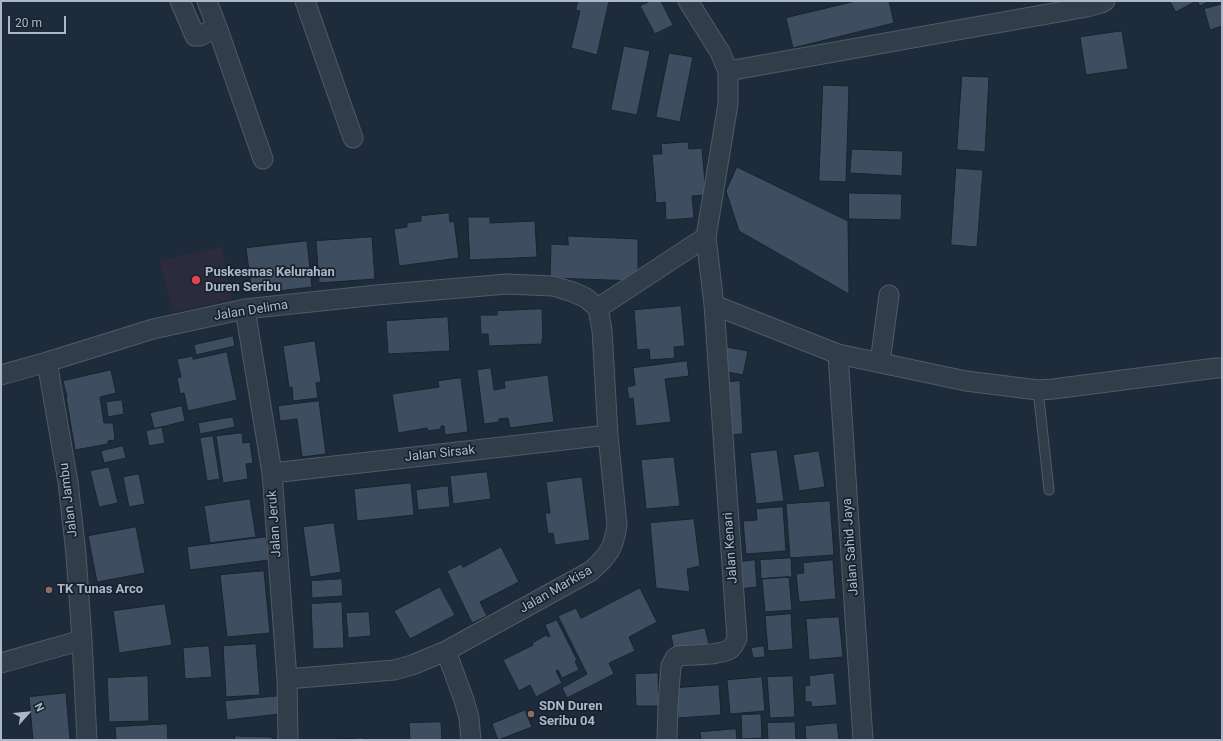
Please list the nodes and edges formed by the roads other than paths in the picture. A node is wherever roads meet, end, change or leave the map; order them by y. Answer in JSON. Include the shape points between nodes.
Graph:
{"nodes":[{"id":1,"x":180,"y":1,"type":"edge"},
{"id":2,"x":207,"y":1,"type":"edge"},
{"id":3,"x":305,"y":1,"type":"edge"},
{"id":4,"x":688,"y":1,"type":"edge"},
{"id":5,"x":1105,"y":1,"type":"edge"},
{"id":6,"x":217,"y":26,"type":"junction"},
{"id":7,"x":728,"y":70,"type":"junction"},
{"id":8,"x":353,"y":138,"type":"dead end"},
{"id":9,"x":263,"y":159,"type":"dead end"},
{"id":10,"x":706,"y":237,"type":"junction"},
{"id":11,"x":889,"y":295,"type":"dead end"},
{"id":12,"x":714,"y":305,"type":"junction"},
{"id":13,"x":598,"y":308,"type":"junction"},
{"id":14,"x":245,"y":309,"type":"junction"},
{"id":15,"x":838,"y":354,"type":"junction"},
{"id":16,"x":48,"y":362,"type":"junction"},
{"id":17,"x":880,"y":363,"type":"junction"},
{"id":18,"x":1222,"y":368,"type":"edge"},
{"id":19,"x":1,"y":374,"type":"edge"},
{"id":20,"x":1038,"y":390,"type":"junction"},
{"id":21,"x":608,"y":435,"type":"junction"},
{"id":22,"x":272,"y":473,"type":"junction"},
{"id":23,"x":1049,"y":490,"type":"dead end"},
{"id":24,"x":82,"y":640,"type":"junction"},
{"id":25,"x":446,"y":650,"type":"junction"},
{"id":26,"x":1,"y":664,"type":"edge"},
{"id":27,"x":287,"y":679,"type":"junction"},
{"id":28,"x":87,"y":740,"type":"edge"},
{"id":29,"x":288,"y":740,"type":"edge"},
{"id":30,"x":471,"y":740,"type":"edge"},
{"id":31,"x":667,"y":740,"type":"edge"},
{"id":32,"x":863,"y":740,"type":"edge"}],
"edges":[{"from":1,"to":6,"type":"street","via":[[195,36],[200,36]]},
{"from":2,"to":6,"type":"street"},
{"from":3,"to":8,"type":"street"},
{"from":4,"to":7,"type":"street","via":[[720,52]]},
{"from":5,"to":7,"type":"street","via":[[1088,8]]},
{"from":6,"to":9,"type":"street"},
{"from":7,"to":10,"type":"street","via":[[728,104]]},
{"from":10,"to":12,"type":"street"},
{"from":10,"to":13,"type":"street"},
{"from":11,"to":17,"type":"street"},
{"from":12,"to":15,"type":"street"},
{"from":12,"to":31,"type":"street","name":"Jalan Kenari","via":[[737,638],[735,644],[724,652],[675,658],[671,666]]},
{"from":13,"to":14,"type":"street","name":"Jalan Delima","via":[[586,298],[553,286],[508,284]]},
{"from":13,"to":21,"type":"street","name":"Jalan Markisa","via":[[602,330]]},
{"from":14,"to":16,"type":"street","name":"Jalan Delima","via":[[153,329]]},
{"from":14,"to":22,"type":"street","name":"Jalan Jeruk"},
{"from":15,"to":17,"type":"street"},
{"from":15,"to":32,"type":"street","name":"Jalan Sahid Jaya"},
{"from":16,"to":19,"type":"street","name":"Jalan Delima"},
{"from":16,"to":24,"type":"street","name":"Jalan Jambu","via":[[68,482]]},
{"from":17,"to":20,"type":"street","via":[[966,381]]},
{"from":18,"to":20,"type":"street"},
{"from":20,"to":23,"type":"lane"},
{"from":21,"to":22,"type":"street","name":"Jalan Sirsak"},
{"from":21,"to":25,"type":"street","name":"Jalan Markisa","via":[[618,525],[609,552],[591,571]]},
{"from":22,"to":27,"type":"street","name":"Jalan Jeruk"},
{"from":24,"to":26,"type":"street"},
{"from":24,"to":28,"type":"street","name":"Jalan Jambu"},
{"from":25,"to":27,"type":"street","name":"Jalan Markisa","via":[[394,670]]},
{"from":25,"to":30,"type":"street","via":[[464,700]]},
{"from":27,"to":29,"type":"street","name":"Jalan Jeruk"}]}
